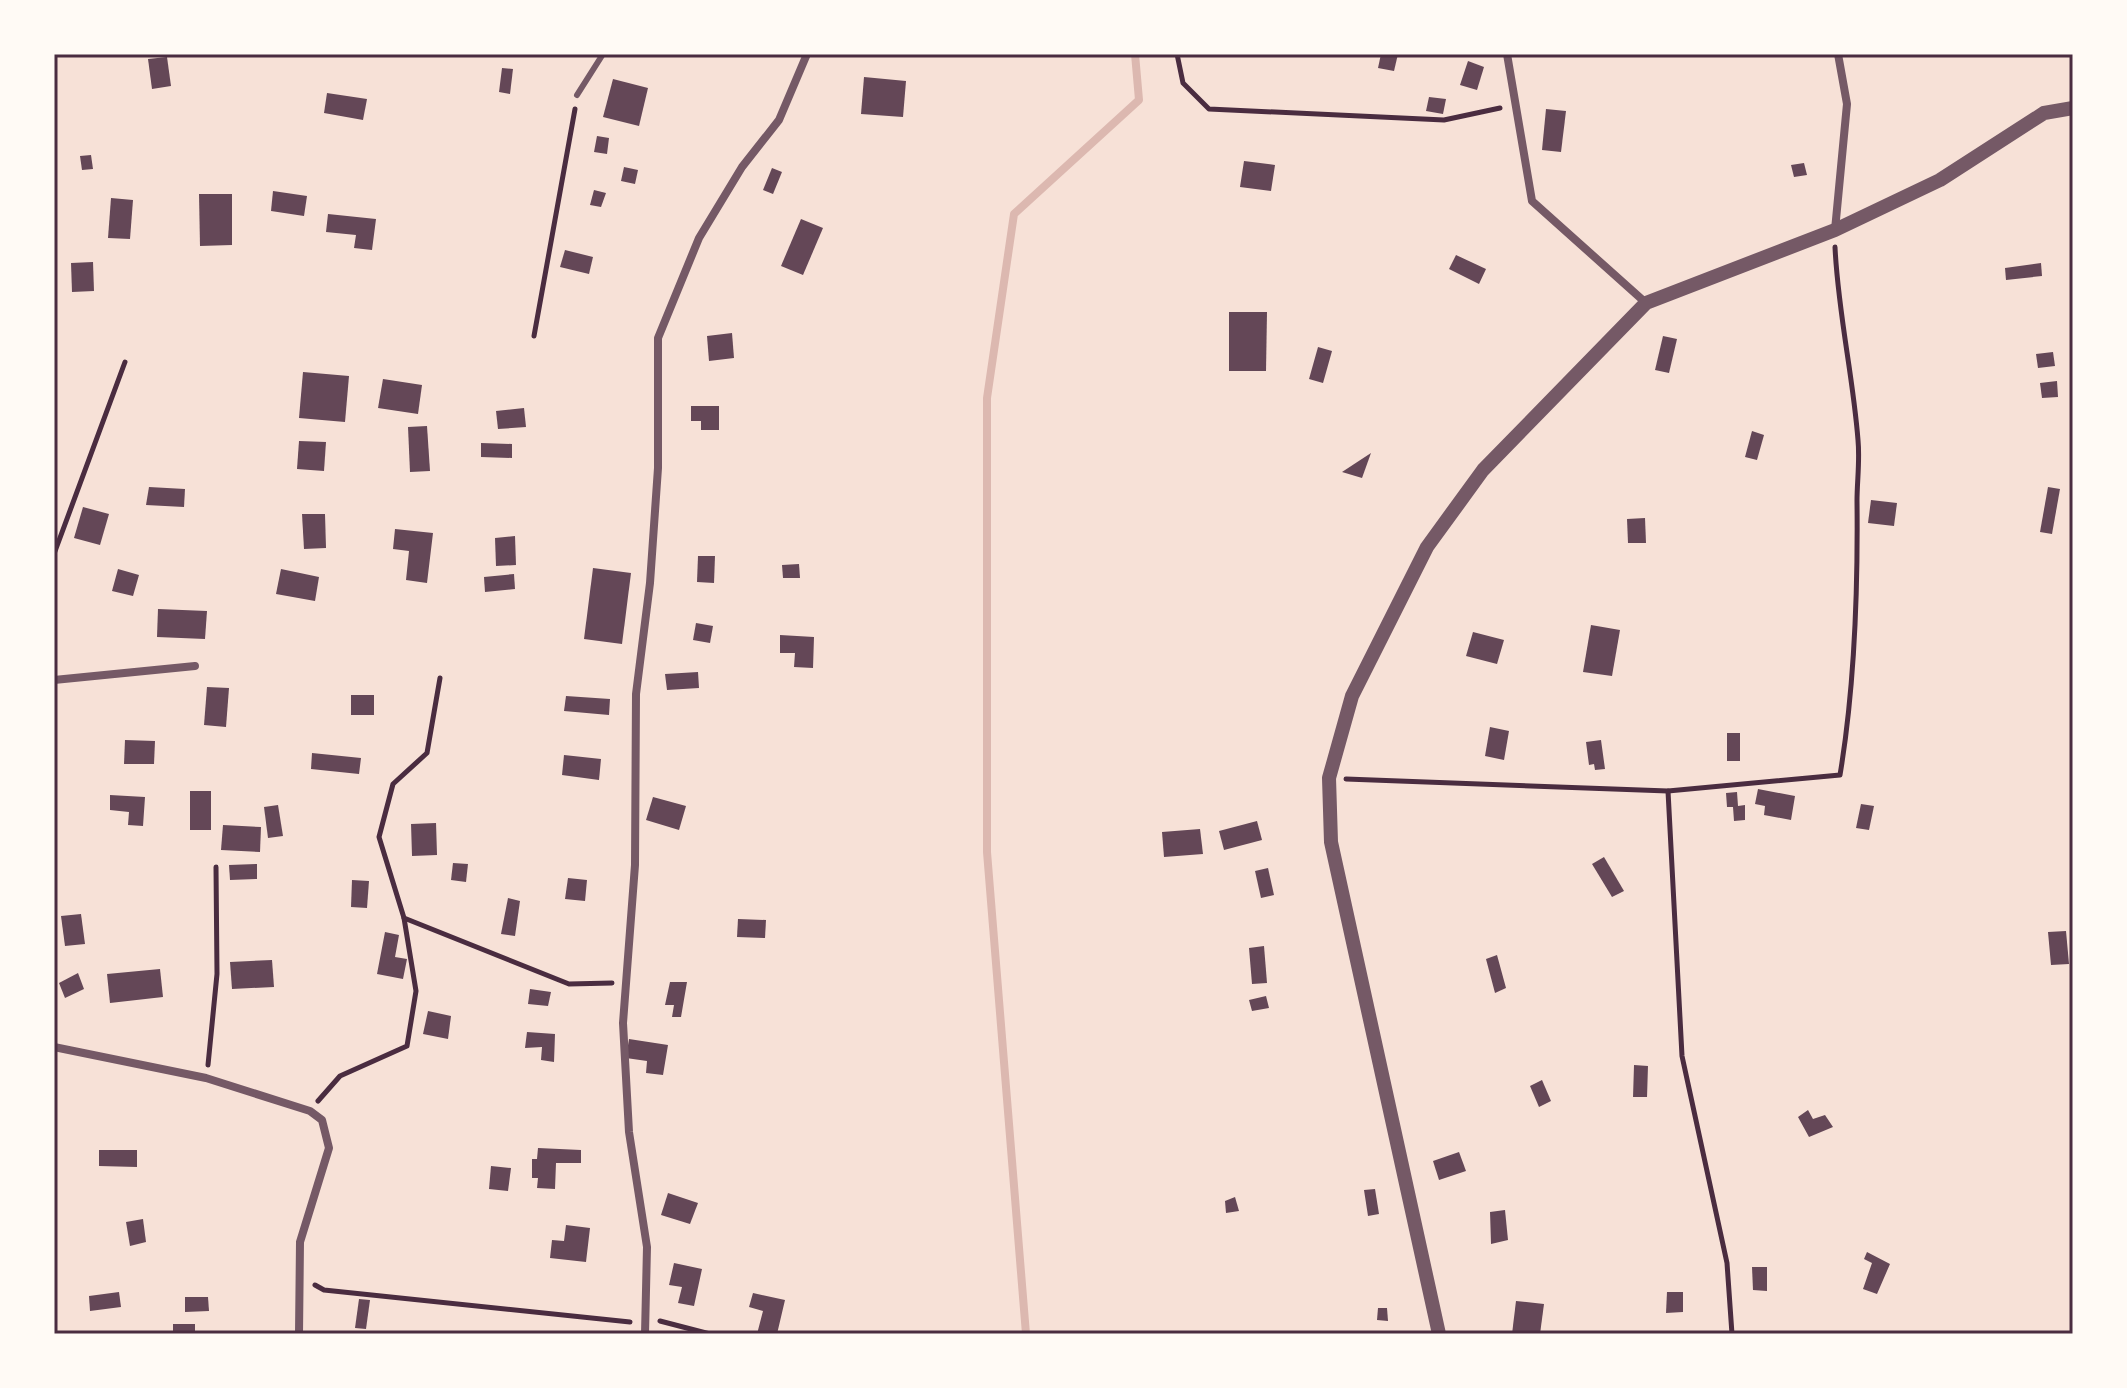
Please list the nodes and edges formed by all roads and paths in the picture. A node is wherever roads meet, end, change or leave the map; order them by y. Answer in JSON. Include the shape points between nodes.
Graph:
{"nodes":[{"id":1,"x":603,"y":54,"type":"edge"},
{"id":2,"x":807,"y":54,"type":"edge"},
{"id":3,"x":1177,"y":54,"type":"edge"},
{"id":4,"x":1507,"y":54,"type":"edge"},
{"id":5,"x":1838,"y":54,"type":"edge"},
{"id":6,"x":577,"y":95,"type":"joint"},
{"id":7,"x":1516,"y":104,"type":"junction"},
{"id":8,"x":2073,"y":108,"type":"edge"},
{"id":9,"x":1835,"y":230,"type":"junction"},
{"id":10,"x":1646,"y":303,"type":"junction"},
{"id":11,"x":534,"y":336,"type":"dead end"},
{"id":12,"x":125,"y":362,"type":"dead end"},
{"id":13,"x":54,"y":554,"type":"edge"},
{"id":14,"x":195,"y":666,"type":"dead end"},
{"id":15,"x":440,"y":678,"type":"dead end"},
{"id":16,"x":54,"y":680,"type":"edge"},
{"id":17,"x":1329,"y":778,"type":"junction"},
{"id":18,"x":1668,"y":791,"type":"junction"},
{"id":19,"x":216,"y":867,"type":"dead end"},
{"id":20,"x":404,"y":918,"type":"junction"},
{"id":21,"x":629,"y":983,"type":"junction"},
{"id":22,"x":54,"y":1047,"type":"edge"},
{"id":23,"x":206,"y":1078,"type":"junction"},
{"id":24,"x":310,"y":1111,"type":"junction"},
{"id":25,"x":297,"y":1275,"type":"junction"},
{"id":26,"x":648,"y":1324,"type":"junction"},
{"id":27,"x":299,"y":1334,"type":"edge"},
{"id":28,"x":645,"y":1334,"type":"edge"},
{"id":29,"x":710,"y":1334,"type":"edge"},
{"id":30,"x":1439,"y":1334,"type":"edge"},
{"id":31,"x":1732,"y":1334,"type":"edge"}],
"edges":[{"from":1,"to":6,"type":"lane"},
{"from":2,"to":21,"type":"street","via":[[779,120],[742,167],[699,238],[658,338],[658,468],[636,694]]},
{"from":3,"to":7,"type":"path","via":[[1183,83],[1209,109],[1444,120]]},
{"from":4,"to":7,"type":"street"},
{"from":5,"to":9,"type":"street","via":[[1847,104]]},
{"from":6,"to":11,"type":"path"},
{"from":7,"to":10,"type":"street","via":[[1532,201]]},
{"from":8,"to":9,"type":"street","via":[[2044,113],[1940,180]]},
{"from":9,"to":10,"type":"street"},
{"from":9,"to":18,"type":"path","via":[[1840,320],[1859,445],[1855,621],[1840,775]]},
{"from":10,"to":17,"type":"street","via":[[1483,470],[1427,547],[1352,696]]},
{"from":12,"to":13,"type":"path"},
{"from":14,"to":16,"type":"street"},
{"from":15,"to":20,"type":"path","via":[[427,753],[393,784],[379,837]]},
{"from":17,"to":18,"type":"path"},
{"from":17,"to":30,"type":"street","via":[[1331,842]]},
{"from":18,"to":31,"type":"path","via":[[1682,1056],[1727,1263]]},
{"from":19,"to":23,"type":"path","via":[[217,974]]},
{"from":20,"to":21,"type":"path","via":[[569,984]]},
{"from":20,"to":24,"type":"path","via":[[416,991],[407,1046],[340,1076]]},
{"from":21,"to":26,"type":"street","via":[[623,1069],[647,1247]]},
{"from":22,"to":23,"type":"street"},
{"from":23,"to":24,"type":"street"},
{"from":24,"to":25,"type":"street","via":[[322,1120],[329,1148],[300,1242]]},
{"from":25,"to":26,"type":"path","via":[[324,1290]]},
{"from":25,"to":27,"type":"street"},
{"from":26,"to":28,"type":"street"},
{"from":26,"to":29,"type":"path","via":[[664,1321]]}]}
